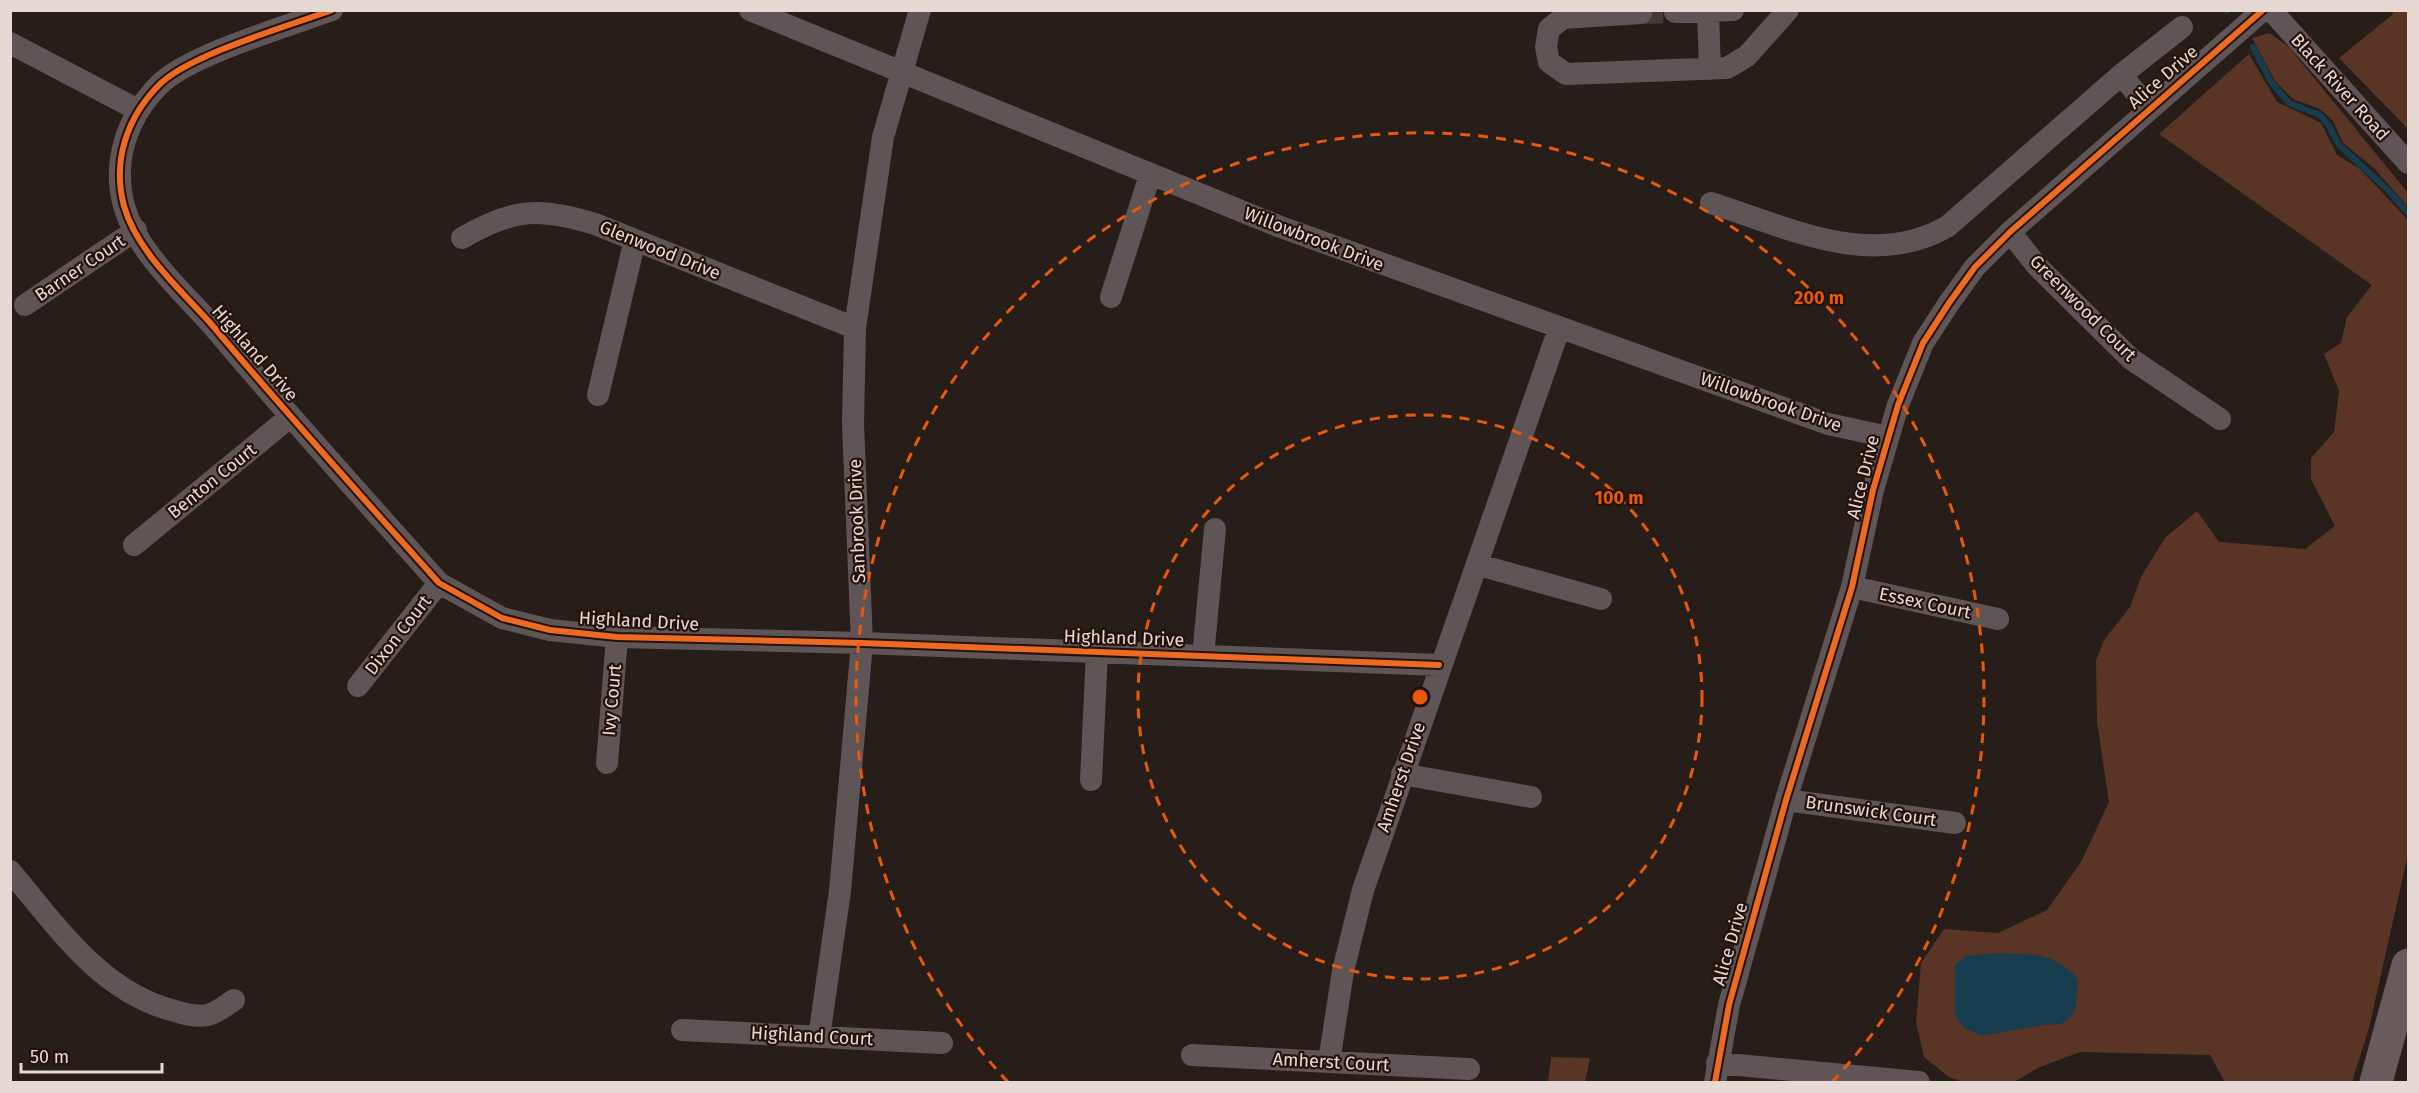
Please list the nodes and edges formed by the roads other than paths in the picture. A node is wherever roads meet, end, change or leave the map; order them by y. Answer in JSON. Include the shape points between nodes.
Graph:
{"nodes":[{"id":1,"x":332,"y":10,"type":"edge"},
{"id":2,"x":750,"y":10,"type":"edge"},
{"id":3,"x":920,"y":10,"type":"edge"},
{"id":4,"x":1733,"y":10,"type":"edge"},
{"id":5,"x":1788,"y":10,"type":"edge"},
{"id":6,"x":2263,"y":10,"type":"edge"},
{"id":7,"x":2271,"y":10,"type":"edge"},
{"id":8,"x":1675,"y":12,"type":"dead end"},
{"id":9,"x":1708,"y":12,"type":"edge"},
{"id":10,"x":1641,"y":13,"type":"dead end"},
{"id":11,"x":274,"y":20,"type":"edge"},
{"id":12,"x":2182,"y":27,"type":"dead end"},
{"id":13,"x":10,"y":43,"type":"edge"},
{"id":14,"x":1710,"y":69,"type":"junction"},
{"id":15,"x":901,"y":72,"type":"junction"},
{"id":16,"x":2121,"y":75,"type":"junction"},
{"id":17,"x":2149,"y":108,"type":"junction"},
{"id":18,"x":138,"y":110,"type":"junction"},
{"id":19,"x":2409,"y":163,"type":"edge"},
{"id":20,"x":1150,"y":175,"type":"junction"},
{"id":21,"x":1711,"y":203,"type":"dead end"},
{"id":22,"x":136,"y":230,"type":"junction"},
{"id":23,"x":2010,"y":232,"type":"junction"},
{"id":24,"x":462,"y":237,"type":"dead end"},
{"id":25,"x":635,"y":240,"type":"junction"},
{"id":26,"x":1112,"y":297,"type":"dead end"},
{"id":27,"x":25,"y":305,"type":"dead end"},
{"id":28,"x":855,"y":328,"type":"junction"},
{"id":29,"x":1559,"y":329,"type":"junction"},
{"id":30,"x":598,"y":395,"type":"dead end"},
{"id":31,"x":290,"y":417,"type":"junction"},
{"id":32,"x":2220,"y":419,"type":"dead end"},
{"id":33,"x":1888,"y":437,"type":"junction"},
{"id":34,"x":1215,"y":529,"type":"dead end"},
{"id":35,"x":134,"y":545,"type":"dead end"},
{"id":36,"x":1479,"y":564,"type":"junction"},
{"id":37,"x":439,"y":583,"type":"junction"},
{"id":38,"x":1852,"y":587,"type":"junction"},
{"id":39,"x":1600,"y":599,"type":"dead end"},
{"id":40,"x":1998,"y":619,"type":"dead end"},
{"id":41,"x":617,"y":637,"type":"junction"},
{"id":42,"x":862,"y":643,"type":"junction"},
{"id":43,"x":1097,"y":652,"type":"junction"},
{"id":44,"x":1203,"y":656,"type":"junction"},
{"id":45,"x":1439,"y":665,"type":"junction"},
{"id":46,"x":358,"y":686,"type":"dead end"},
{"id":47,"x":607,"y":763,"type":"dead end"},
{"id":48,"x":1402,"y":774,"type":"junction"},
{"id":49,"x":1091,"y":780,"type":"dead end"},
{"id":50,"x":1531,"y":797,"type":"dead end"},
{"id":51,"x":1786,"y":800,"type":"junction"},
{"id":52,"x":1955,"y":823,"type":"dead end"},
{"id":53,"x":10,"y":872,"type":"edge"},
{"id":54,"x":2409,"y":965,"type":"edge"},
{"id":55,"x":234,"y":1000,"type":"dead end"},
{"id":56,"x":682,"y":1030,"type":"dead end"},
{"id":57,"x":819,"y":1037,"type":"junction"},
{"id":58,"x":942,"y":1043,"type":"dead end"},
{"id":59,"x":1192,"y":1055,"type":"dead end"},
{"id":60,"x":1329,"y":1062,"type":"junction"},
{"id":61,"x":1469,"y":1070,"type":"dead end"},
{"id":62,"x":1716,"y":1073,"type":"edge"},
{"id":63,"x":1919,"y":1083,"type":"edge"},
{"id":64,"x":2376,"y":1083,"type":"edge"}],
"edges":[{"from":1,"to":11,"type":"street"},
{"from":2,"to":15,"type":"street","name":"Willowbrook Drive"},
{"from":3,"to":15,"type":"street","name":"Sanbrook Drive"},
{"from":4,"to":9,"type":"street"},
{"from":5,"to":14,"type":"street","via":[[1747,56],[1727,68]]},
{"from":6,"to":17,"type":"street","name":"Alice Drive"},
{"from":7,"to":19,"type":"street","name":"Black River Road"},
{"from":8,"to":9,"type":"street"},
{"from":9,"to":14,"type":"street"},
{"from":10,"to":14,"type":"street","via":[[1563,18],[1549,28],[1549,62],[1566,74]]},
{"from":11,"to":18,"type":"street","via":[[189,64],[159,84]]},
{"from":12,"to":16,"type":"street"},
{"from":13,"to":18,"type":"street"},
{"from":15,"to":20,"type":"street","name":"Willowbrook Drive"},
{"from":15,"to":28,"type":"street","name":"Sanbrook Drive","via":[[883,137]]},
{"from":16,"to":17,"type":"street"},
{"from":16,"to":21,"type":"street","via":[[1948,226],[1929,238],[1882,247],[1846,246]]},
{"from":17,"to":23,"type":"street","name":"Alice Drive"},
{"from":18,"to":22,"type":"street","name":"Highland Drive","via":[[126,132],[119,177],[124,207]]},
{"from":20,"to":26,"type":"street"},
{"from":20,"to":29,"type":"street","name":"Willowbrook Drive"},
{"from":22,"to":27,"type":"street","name":"Barner Court"},
{"from":22,"to":31,"type":"street","name":"Highland Drive","via":[[143,245]]},
{"from":23,"to":32,"type":"street","name":"Greenwood Court","via":[[2037,266],[2131,359]]},
{"from":23,"to":33,"type":"street","name":"Alice Drive","via":[[1975,267],[1923,344]]},
{"from":24,"to":25,"type":"street","name":"Glenwood Drive","via":[[485,224],[533,212],[558,213]]},
{"from":25,"to":28,"type":"street","name":"Glenwood Drive"},
{"from":25,"to":30,"type":"street"},
{"from":28,"to":42,"type":"street","name":"Sanbrook Drive","via":[[853,424]]},
{"from":29,"to":33,"type":"street","name":"Willowbrook Drive","via":[[1828,424]]},
{"from":29,"to":36,"type":"street","name":"Amherst Drive"},
{"from":31,"to":35,"type":"street","name":"Benton Court"},
{"from":31,"to":37,"type":"street","name":"Highland Drive"},
{"from":33,"to":38,"type":"street","name":"Alice Drive"},
{"from":34,"to":44,"type":"street"},
{"from":36,"to":39,"type":"street"},
{"from":36,"to":45,"type":"street","name":"Amherst Drive"},
{"from":37,"to":41,"type":"street","name":"Highland Drive","via":[[513,621],[550,630]]},
{"from":37,"to":46,"type":"street","name":"Dixon Court"},
{"from":38,"to":40,"type":"street","name":"Essex Court"},
{"from":38,"to":51,"type":"street","name":"Alice Drive"},
{"from":41,"to":42,"type":"street","name":"Highland Drive"},
{"from":41,"to":47,"type":"street","name":"Ivy Court"},
{"from":42,"to":43,"type":"street","name":"Highland Drive"},
{"from":42,"to":57,"type":"street","name":"Sanbrook Drive","via":[[840,891]]},
{"from":43,"to":44,"type":"street","name":"Highland Drive"},
{"from":43,"to":49,"type":"street"},
{"from":44,"to":45,"type":"street","name":"Highland Drive"},
{"from":45,"to":48,"type":"street","name":"Amherst Drive"},
{"from":48,"to":50,"type":"street"},
{"from":48,"to":60,"type":"street","name":"Amherst Drive","via":[[1350,938]]},
{"from":51,"to":52,"type":"street","name":"Brunswick Court"},
{"from":51,"to":62,"type":"street","name":"Alice Drive","via":[[1729,1005]]},
{"from":53,"to":55,"type":"street","via":[[79,952],[138,997],[182,1013],[209,1015]]},
{"from":54,"to":64,"type":"highway"},
{"from":56,"to":57,"type":"street","name":"Highland Court"},
{"from":57,"to":58,"type":"street","name":"Highland Court"},
{"from":59,"to":60,"type":"street","name":"Amherst Court"},
{"from":60,"to":61,"type":"street","name":"Amherst Court"},
{"from":62,"to":63,"type":"street"}]}
